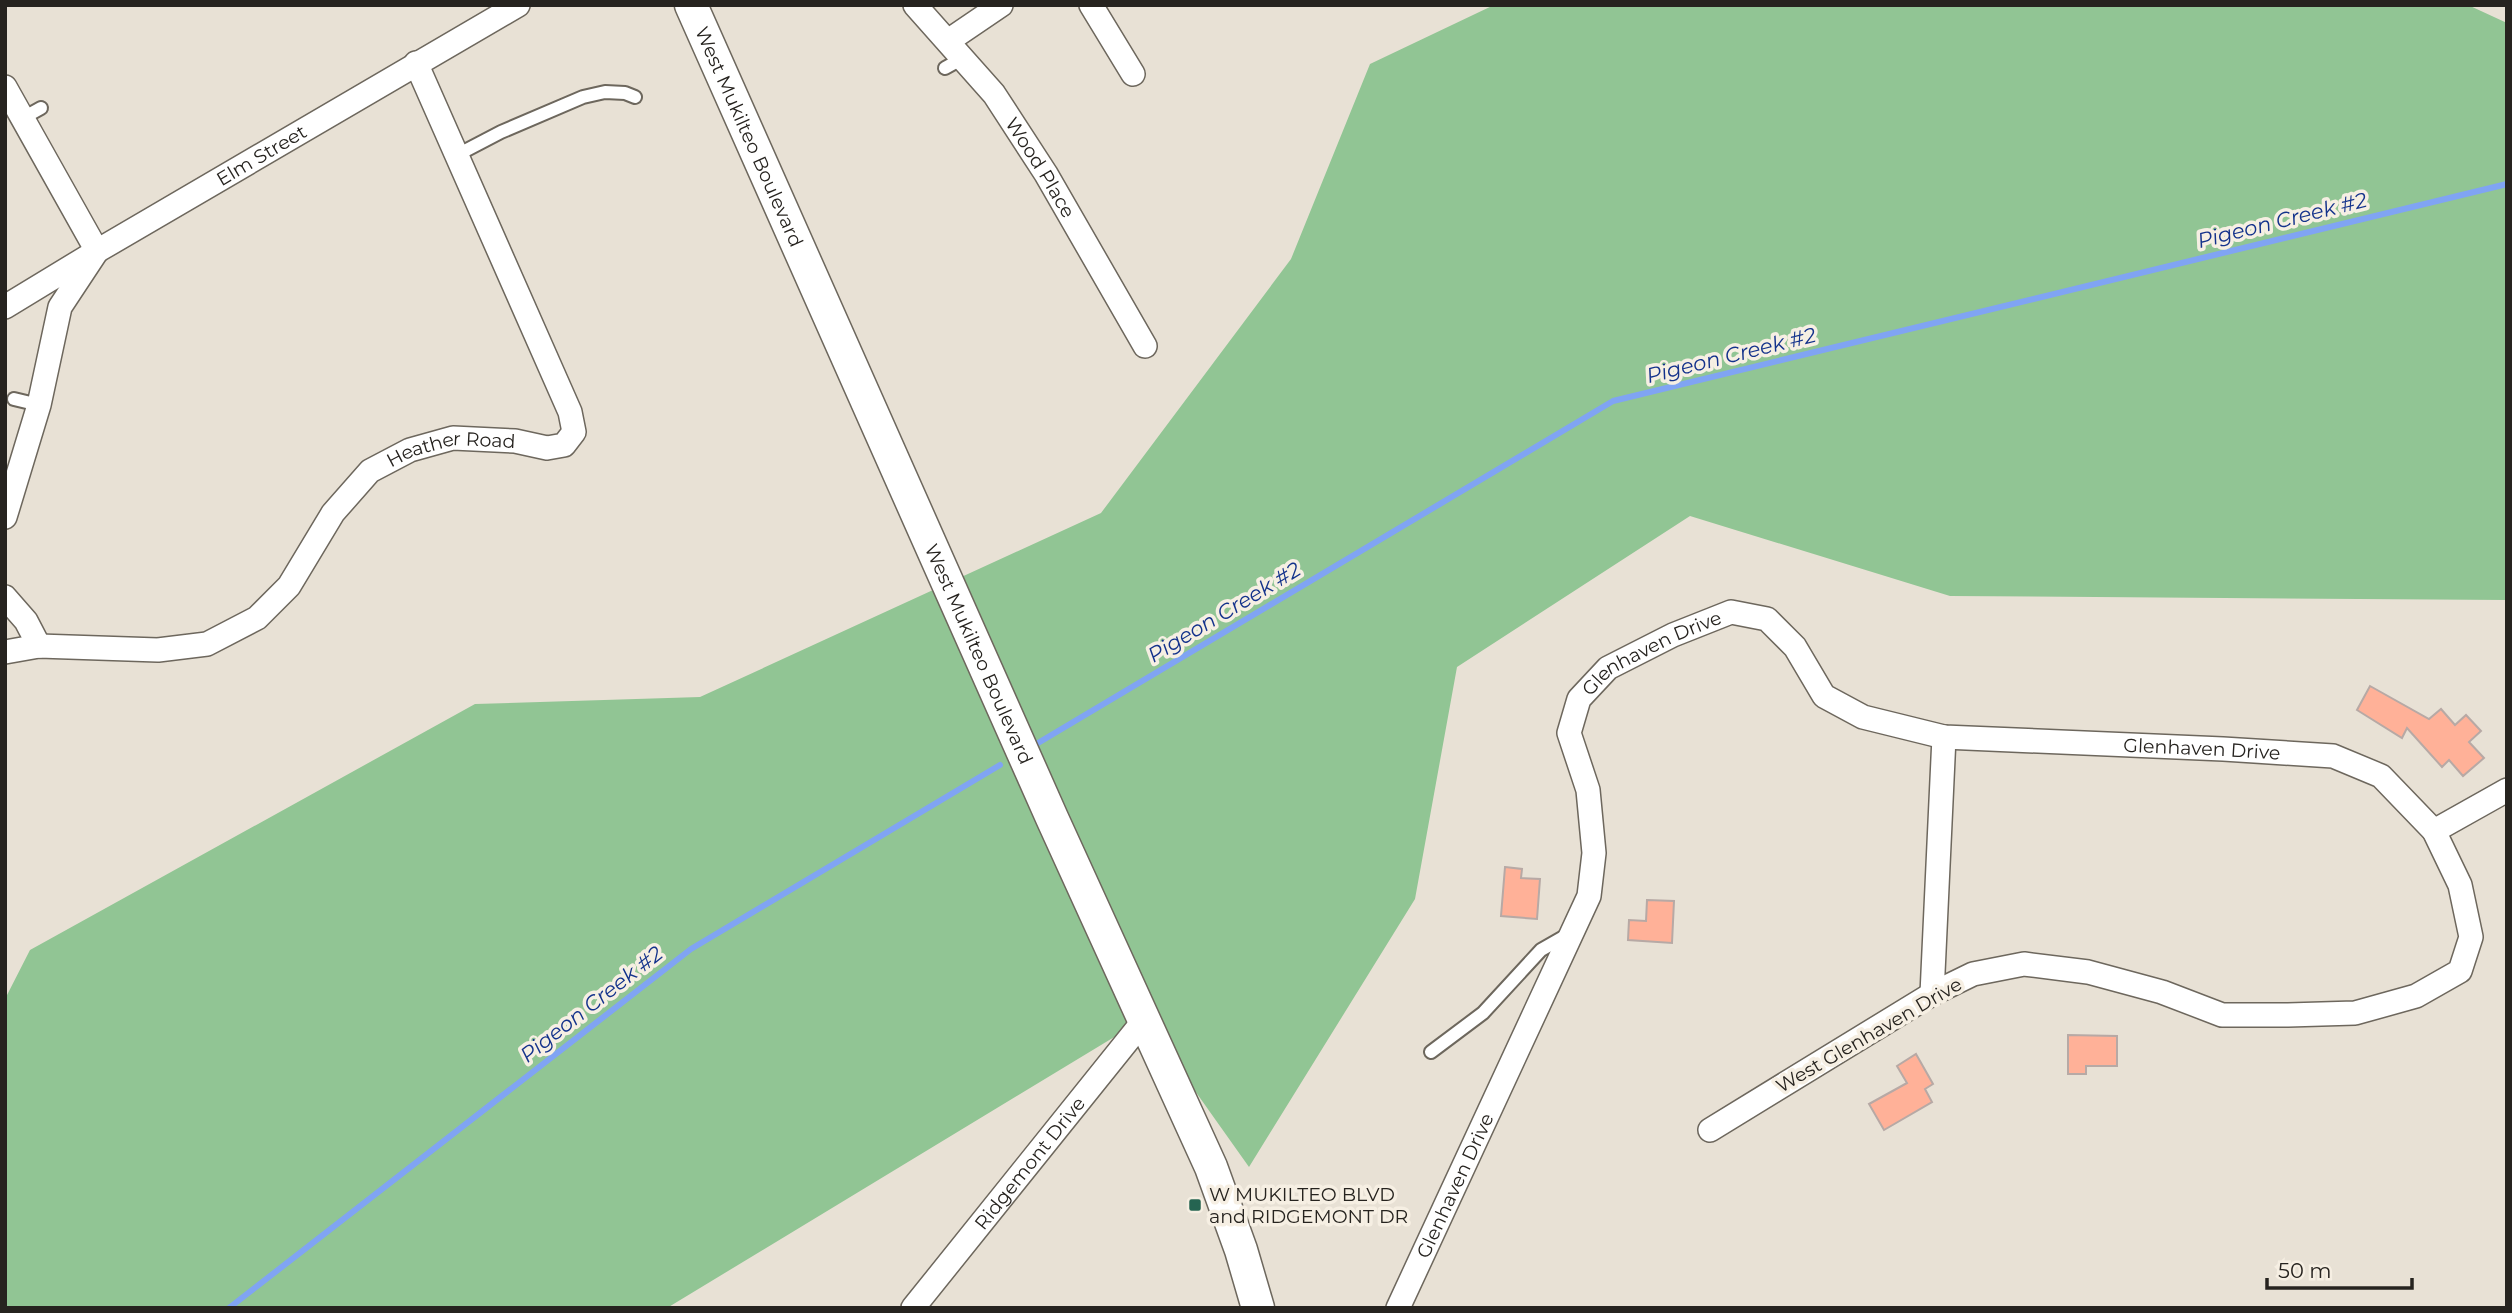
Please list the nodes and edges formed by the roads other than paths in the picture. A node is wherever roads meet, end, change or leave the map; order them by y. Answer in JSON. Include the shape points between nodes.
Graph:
{"nodes":[{"id":1,"x":518,"y":5,"type":"edge"},
{"id":2,"x":691,"y":5,"type":"edge"},
{"id":3,"x":915,"y":5,"type":"edge"},
{"id":4,"x":1001,"y":5,"type":"edge"},
{"id":5,"x":1091,"y":5,"type":"edge"},
{"id":6,"x":952,"y":56,"type":"junction"},
{"id":7,"x":416,"y":63,"type":"junction"},
{"id":8,"x":1133,"y":75,"type":"dead end"},
{"id":9,"x":5,"y":87,"type":"edge"},
{"id":10,"x":635,"y":97,"type":"dead end"},
{"id":11,"x":457,"y":155,"type":"junction"},
{"id":12,"x":96,"y":251,"type":"junction"},
{"id":13,"x":5,"y":307,"type":"edge"},
{"id":14,"x":1145,"y":346,"type":"dead end"},
{"id":15,"x":14,"y":399,"type":"dead end"},
{"id":16,"x":39,"y":405,"type":"junction"},
{"id":17,"x":5,"y":517,"type":"edge"},
{"id":18,"x":5,"y":597,"type":"edge"},
{"id":19,"x":39,"y":646,"type":"junction"},
{"id":20,"x":5,"y":652,"type":"edge"},
{"id":21,"x":1944,"y":737,"type":"junction"},
{"id":22,"x":2507,"y":790,"type":"edge"},
{"id":23,"x":2434,"y":831,"type":"junction"},
{"id":24,"x":1572,"y":932,"type":"junction"},
{"id":25,"x":1932,"y":994,"type":"junction"},
{"id":26,"x":1144,"y":1018,"type":"junction"},
{"id":27,"x":1431,"y":1052,"type":"dead end"},
{"id":28,"x":1710,"y":1130,"type":"dead end"},
{"id":29,"x":913,"y":1308,"type":"edge"},
{"id":30,"x":1258,"y":1308,"type":"edge"},
{"id":31,"x":1398,"y":1308,"type":"edge"}],
"edges":[{"from":1,"to":7,"type":"street","name":"Elm Street"},
{"from":2,"to":26,"type":"main road","name":"West Mukilteo Boulevard"},
{"from":3,"to":6,"type":"street","name":"Wood Place"},
{"from":4,"to":6,"type":"street"},
{"from":5,"to":8,"type":"street"},
{"from":6,"to":14,"type":"street","name":"Wood Place","via":[[994,94]]},
{"from":7,"to":11,"type":"street","name":"Heather Road"},
{"from":7,"to":12,"type":"street","name":"Elm Street","via":[[300,127]]},
{"from":9,"to":12,"type":"street","via":[[32,113]]},
{"from":10,"to":11,"type":"lane","via":[[605,92],[583,97]]},
{"from":11,"to":19,"type":"street","name":"Heather Road","via":[[569,412],[574,432],[564,445],[547,448],[515,441],[453,438],[410,450],[370,471],[333,513],[289,586],[257,618],[207,644],[158,650]]},
{"from":12,"to":13,"type":"street","name":"Elm Street"},
{"from":12,"to":16,"type":"street","via":[[60,307]]},
{"from":15,"to":16,"type":"lane"},
{"from":16,"to":17,"type":"street"},
{"from":18,"to":19,"type":"street","via":[[26,621]]},
{"from":19,"to":20,"type":"street","name":"Heather Road"},
{"from":21,"to":23,"type":"street","name":"Glenhaven Drive","via":[[2333,756],[2381,776]]},
{"from":21,"to":24,"type":"street","name":"Glenhaven Drive","via":[[1863,718],[1824,696],[1795,647],[1767,619],[1731,612],[1608,668],[1579,699],[1569,733],[1588,790],[1594,853],[1589,896]]},
{"from":21,"to":25,"type":"street"},
{"from":22,"to":23,"type":"street"},
{"from":23,"to":25,"type":"street","name":"West Glenhaven Drive","via":[[2460,885],[2471,937],[2459,971],[2416,996],[2355,1013],[2222,1014],[2088,972],[2024,964],[1973,974]]},
{"from":24,"to":27,"type":"lane","via":[[1541,950],[1483,1013]]},
{"from":24,"to":31,"type":"street","name":"Glenhaven Drive"},
{"from":25,"to":28,"type":"street","name":"West Glenhaven Drive"},
{"from":26,"to":29,"type":"street","name":"Ridgemont Drive"},
{"from":26,"to":30,"type":"main road","name":"West Mukilteo Boulevard","via":[[1211,1167]]}]}
